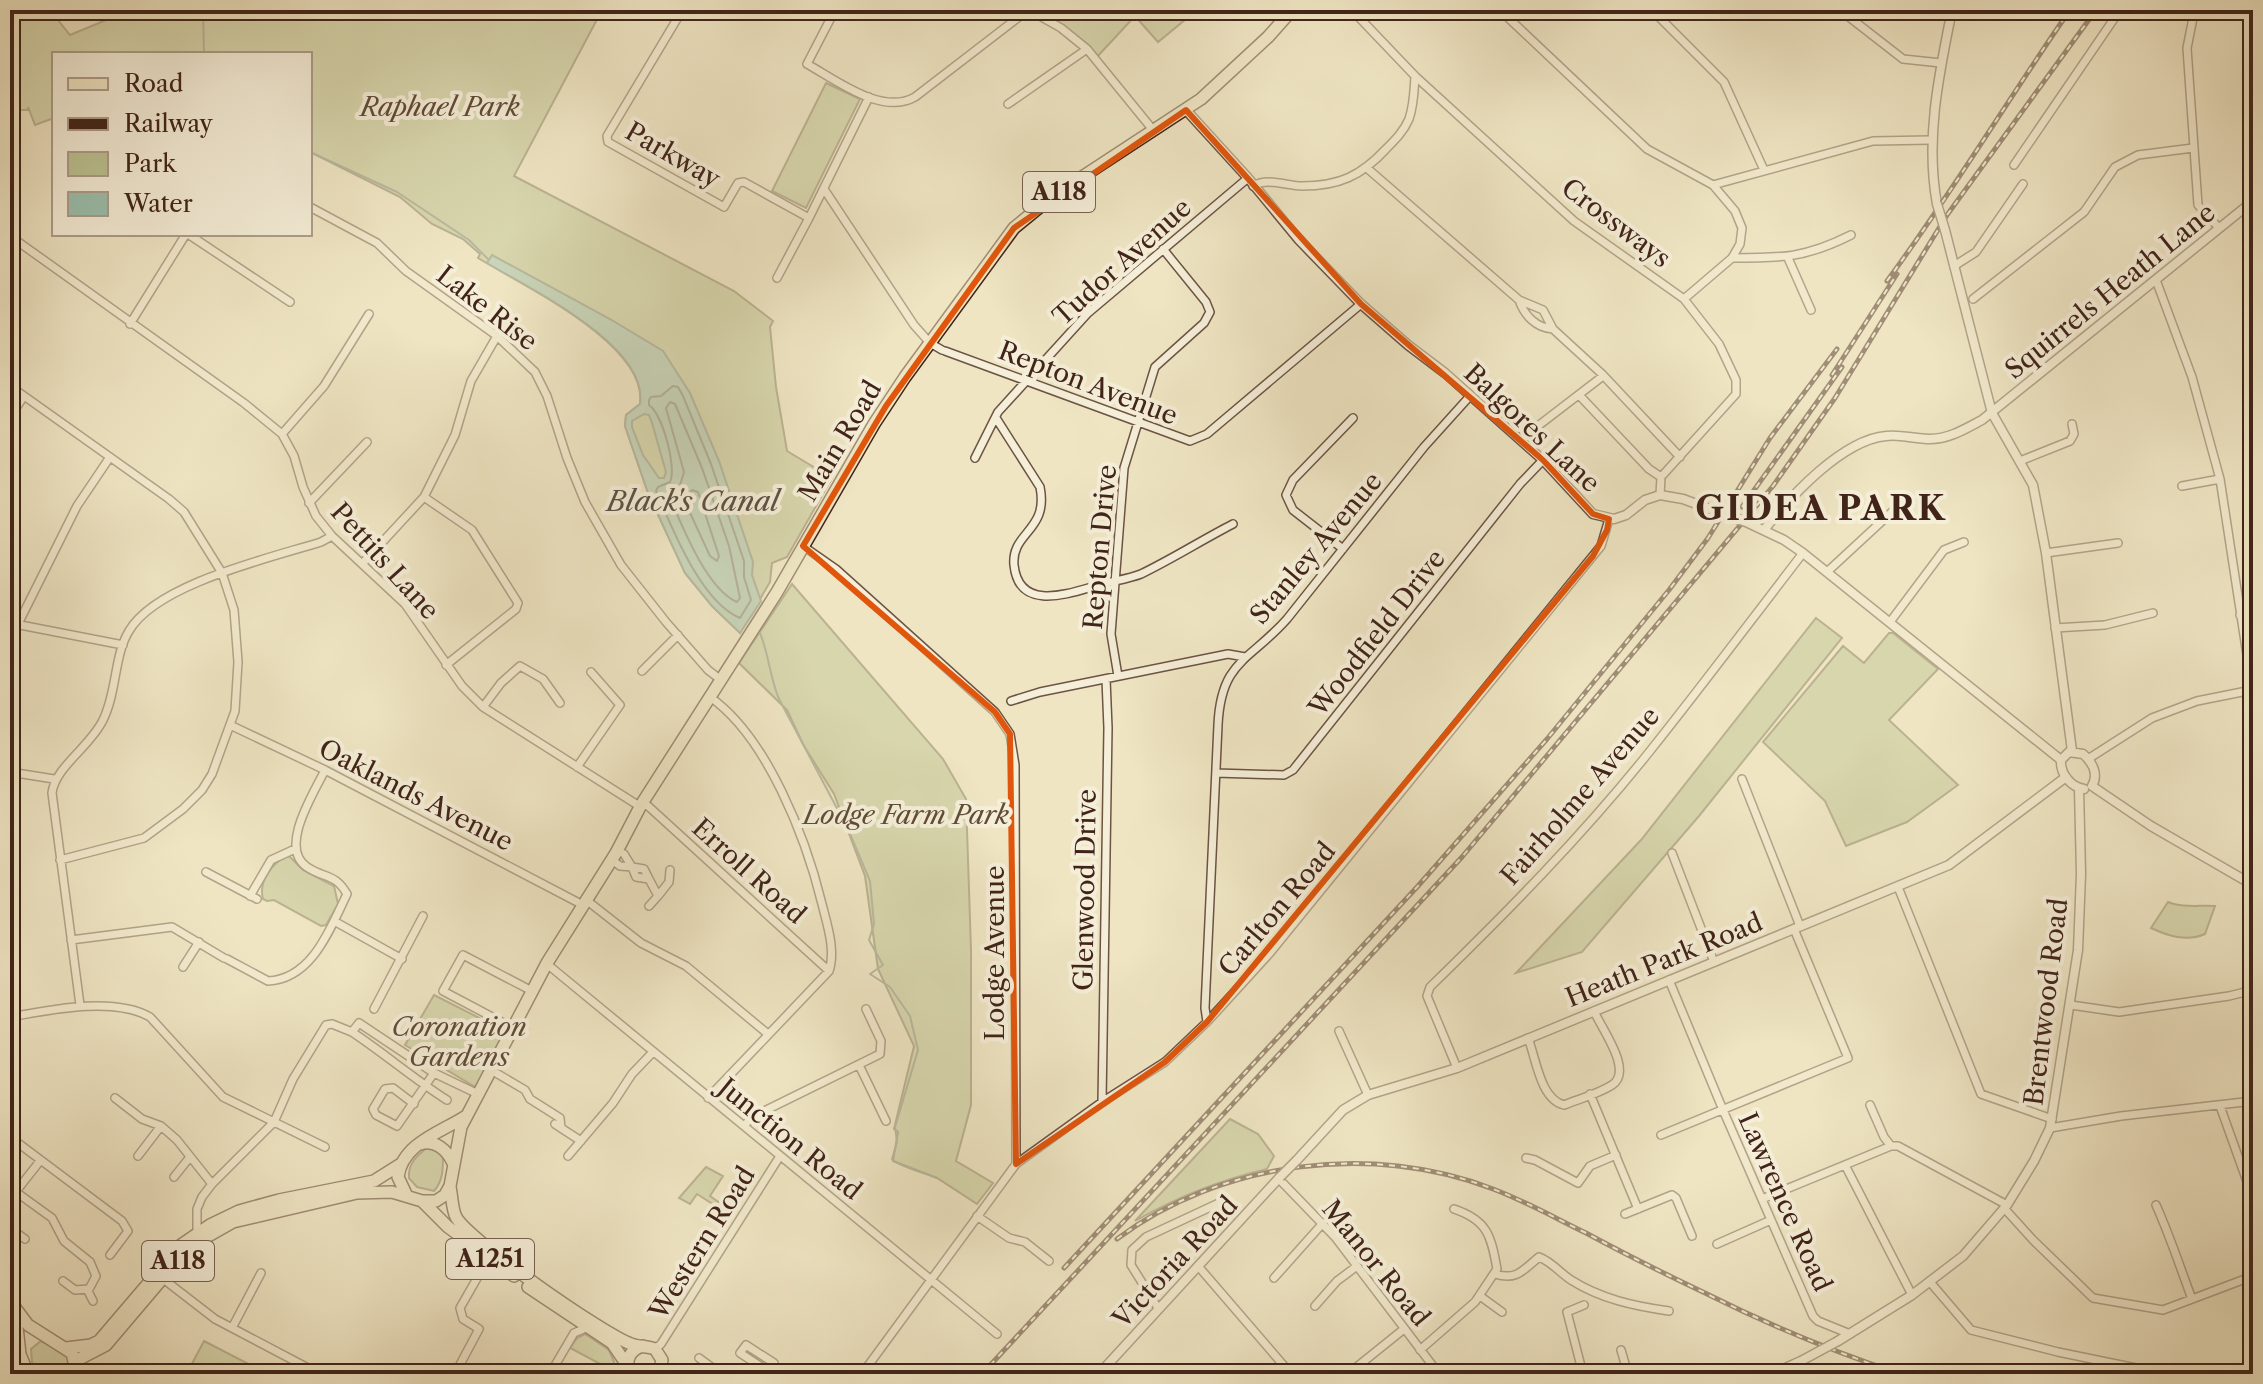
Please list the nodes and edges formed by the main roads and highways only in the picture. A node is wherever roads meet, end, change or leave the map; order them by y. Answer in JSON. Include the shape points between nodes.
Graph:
{"nodes":[{"id":1,"x":1292,"y":10,"type":"edge"},
{"id":2,"x":467,"y":1116,"type":"junction"},
{"id":3,"x":420,"y":1144,"type":"junction"},
{"id":4,"x":401,"y":1164,"type":"junction"},
{"id":5,"x":454,"y":1164,"type":"junction"},
{"id":6,"x":450,"y":1186,"type":"junction"},
{"id":7,"x":406,"y":1194,"type":"junction"},
{"id":8,"x":422,"y":1201,"type":"junction"},
{"id":9,"x":12,"y":1305,"type":"edge"},
{"id":10,"x":41,"y":1335,"type":"junction"},
{"id":11,"x":20,"y":1348,"type":"junction"},
{"id":12,"x":66,"y":1348,"type":"junction"},
{"id":13,"x":649,"y":1348,"type":"junction"},
{"id":14,"x":74,"y":1370,"type":"edge"},
{"id":15,"x":629,"y":1371,"type":"edge"},
{"id":16,"x":664,"y":1371,"type":"edge"},
{"id":17,"x":28,"y":1374,"type":"edge"}],
"edges":[{"from":1,"to":2,"type":"main road","name":"Main Road","number":"A118","via":[[1201,99],[1053,196],[1014,228],[874,424],[583,902]]},
{"from":2,"to":3,"type":"main road","number":"A118"},
{"from":2,"to":5,"type":"main road","number":"A118"},
{"from":3,"to":4,"type":"main road","number":"A118"},
{"from":3,"to":5,"type":"main road","via":[[438,1145]]},
{"from":4,"to":7,"type":"main road","via":[[399,1182]]},
{"from":4,"to":12,"type":"main road","number":"A118","via":[[371,1182],[239,1211],[197,1234],[181,1245],[99,1341]]},
{"from":5,"to":6,"type":"main road","number":"A118"},
{"from":6,"to":8,"type":"main road","via":[[440,1198]]},
{"from":6,"to":13,"type":"main road","number":"A1251","via":[[455,1216],[469,1233],[582,1316],[623,1341]]},
{"from":7,"to":8,"type":"main road","number":"A118"},
{"from":7,"to":14,"type":"main road","number":"A118","via":[[357,1193],[233,1222],[194,1246],[106,1345],[81,1358]]},
{"from":8,"to":15,"type":"main road","number":"A1251","via":[[488,1259],[612,1343]]},
{"from":9,"to":10,"type":"main road"},
{"from":9,"to":11,"type":"main road"},
{"from":10,"to":11,"type":"main road","via":[[28,1337]]},
{"from":10,"to":12,"type":"main road"},
{"from":11,"to":17,"type":"main road"},
{"from":12,"to":14,"type":"main road","number":"A118"},
{"from":13,"to":15,"type":"main road","number":"A1251","via":[[631,1353]]},
{"from":13,"to":16,"type":"main road","via":[[660,1354]]}]}
